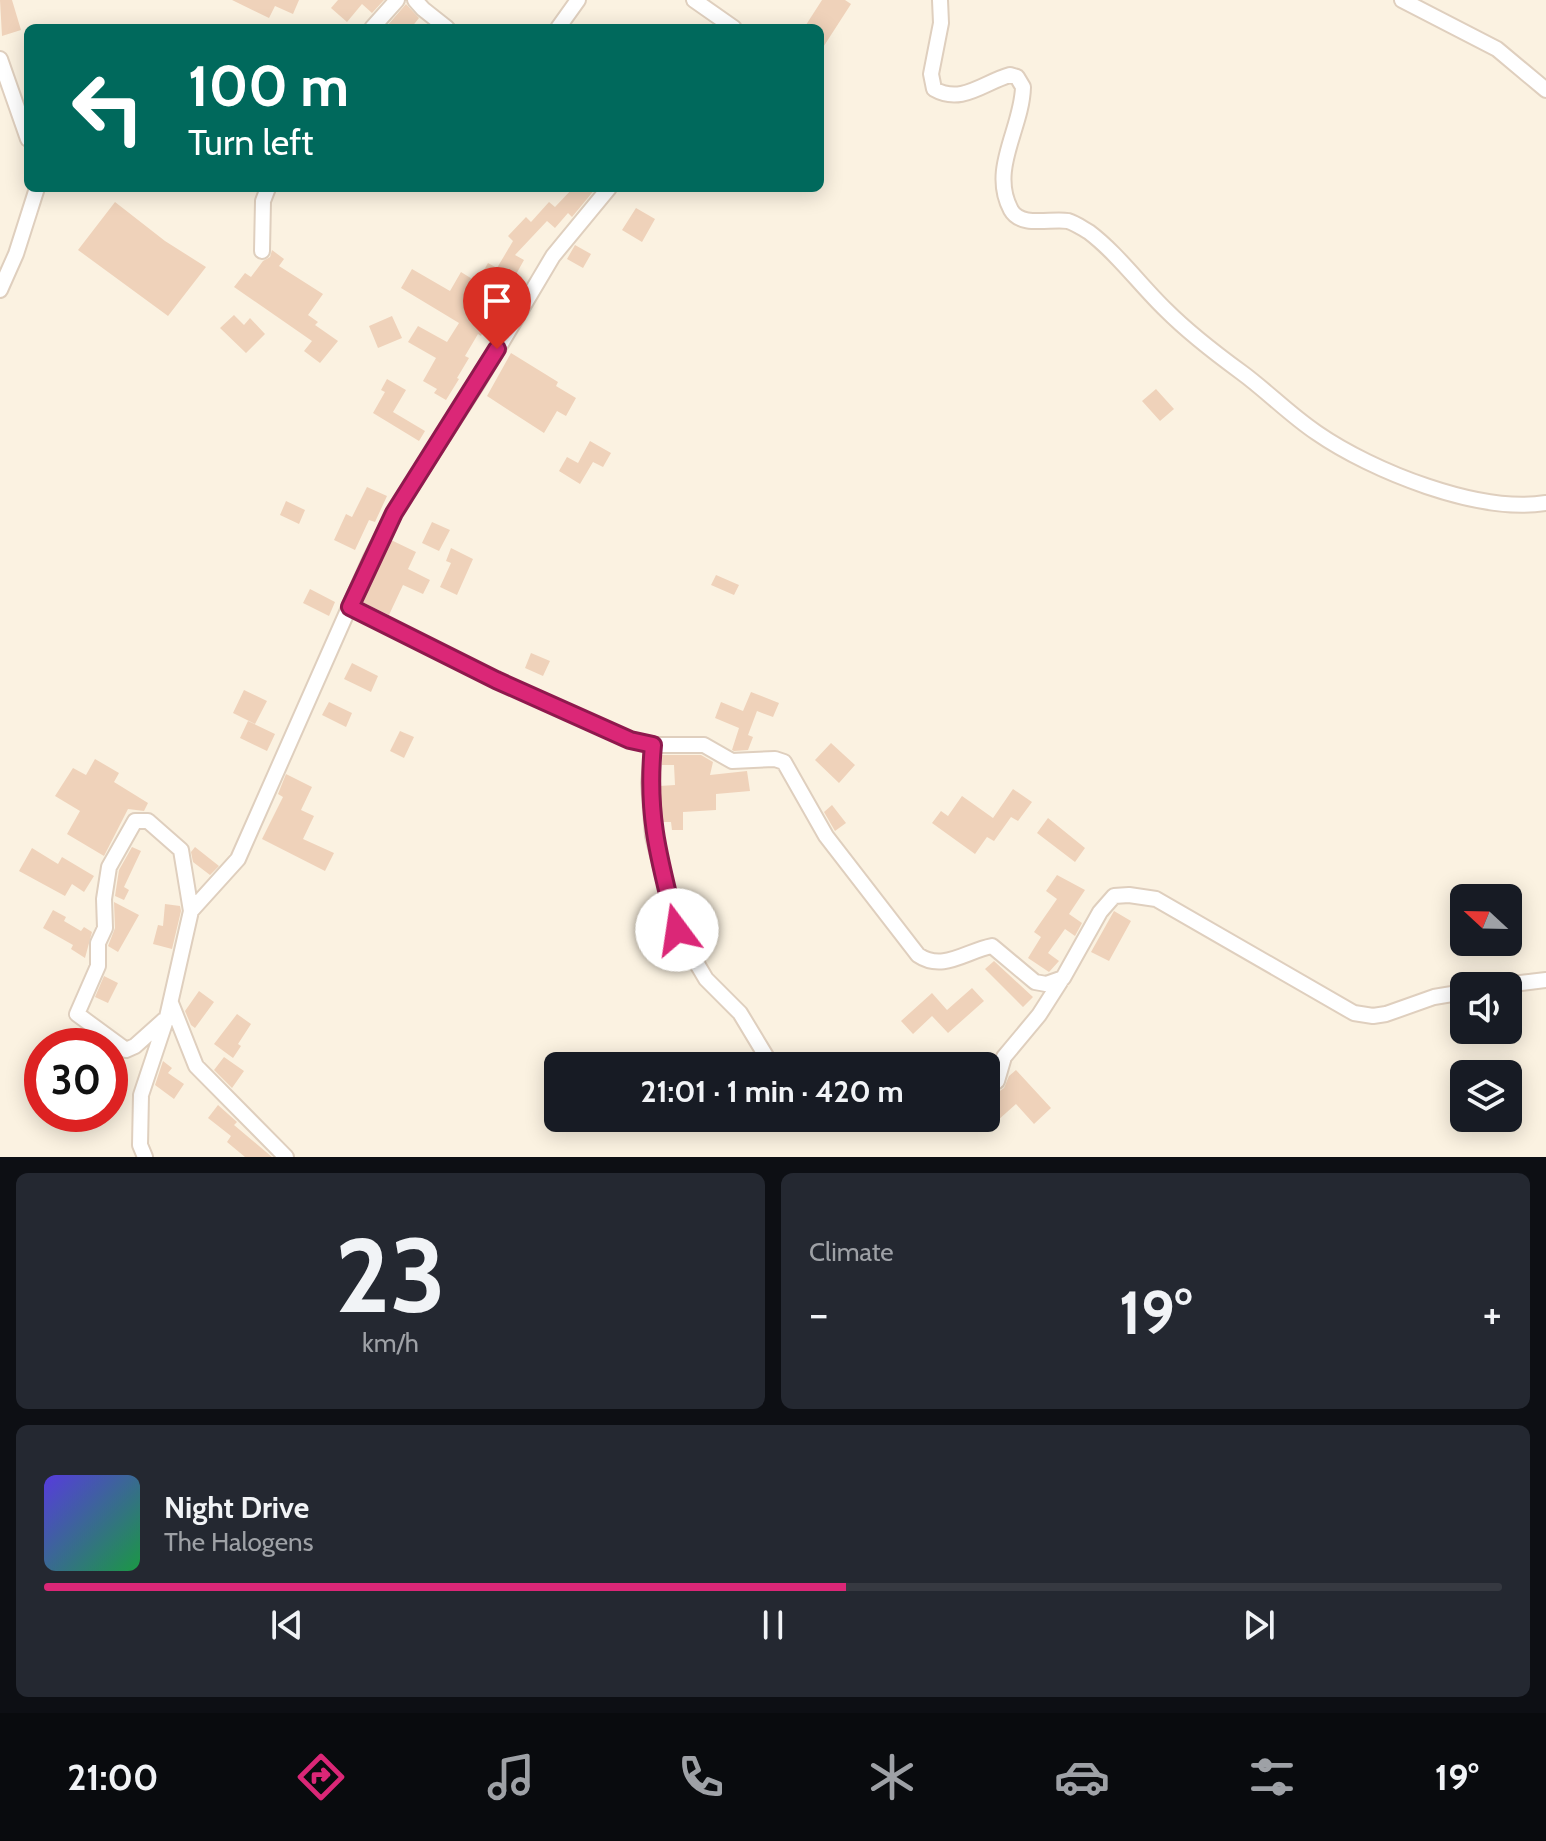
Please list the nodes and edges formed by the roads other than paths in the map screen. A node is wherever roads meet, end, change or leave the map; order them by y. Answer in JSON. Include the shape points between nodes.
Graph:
{"nodes":[{"id":1,"x":397,"y":0,"type":"edge"},
{"id":2,"x":415,"y":0,"type":"edge"},
{"id":3,"x":578,"y":0,"type":"edge"},
{"id":4,"x":940,"y":0,"type":"edge"},
{"id":5,"x":1402,"y":0,"type":"edge"},
{"id":6,"x":698,"y":1,"type":"edge"},
{"id":7,"x":376,"y":24,"type":"edge"},
{"id":8,"x":442,"y":24,"type":"edge"},
{"id":9,"x":561,"y":24,"type":"edge"},
{"id":10,"x":729,"y":24,"type":"edge"},
{"id":11,"x":0,"y":59,"type":"edge"},
{"id":12,"x":1546,"y":90,"type":"edge"},
{"id":13,"x":24,"y":128,"type":"edge"},
{"id":14,"x":36,"y":192,"type":"edge"},
{"id":15,"x":266,"y":192,"type":"edge"},
{"id":16,"x":606,"y":192,"type":"edge"},
{"id":17,"x":262,"y":251,"type":"dead end"},
{"id":18,"x":0,"y":290,"type":"edge"},
{"id":19,"x":1546,"y":503,"type":"edge"},
{"id":20,"x":350,"y":607,"type":"junction"},
{"id":21,"x":653,"y":745,"type":"junction"},
{"id":22,"x":191,"y":911,"type":"junction"},
{"id":23,"x":1063,"y":978,"type":"junction"},
{"id":24,"x":1546,"y":980,"type":"edge"},
{"id":25,"x":1522,"y":983,"type":"edge"},
{"id":26,"x":1450,"y":994,"type":"edge"},
{"id":27,"x":171,"y":1002,"type":"junction"},
{"id":28,"x":167,"y":1017,"type":"junction"},
{"id":29,"x":764,"y":1052,"type":"edge"},
{"id":30,"x":1000,"y":1071,"type":"edge"},
{"id":31,"x":145,"y":1157,"type":"edge"},
{"id":32,"x":286,"y":1157,"type":"edge"}],
"edges":[{"from":1,"to":7,"type":"street"},
{"from":2,"to":8,"type":"street"},
{"from":3,"to":9,"type":"street"},
{"from":4,"to":19,"type":"street","via":[[931,74],[934,89],[967,94],[1010,75],[1023,87],[1003,164],[1003,185],[1014,215],[1082,227],[1210,350],[1339,447],[1397,474],[1476,500]]},
{"from":5,"to":12,"type":"street","via":[[1497,49]]},
{"from":6,"to":10,"type":"street"},
{"from":11,"to":13,"type":"street"},
{"from":14,"to":18,"type":"street"},
{"from":15,"to":17,"type":"street"},
{"from":16,"to":20,"type":"street","via":[[553,256],[394,513]]},
{"from":20,"to":21,"type":"street","via":[[496,680],[630,740]]},
{"from":20,"to":22,"type":"street","via":[[238,859]]},
{"from":21,"to":23,"type":"street","via":[[702,745],[732,761],[784,762],[820,828],[922,958],[940,963],[992,946],[1035,982]]},
{"from":21,"to":29,"type":"street","via":[[653,836],[677,930],[706,979],[740,1013]]},
{"from":22,"to":27,"type":"street"},
{"from":22,"to":28,"type":"street","via":[[181,850],[148,821],[135,821],[109,867],[98,966],[77,1014],[126,1050]]},
{"from":23,"to":26,"type":"street","via":[[1100,912],[1114,896],[1129,895],[1156,899],[1191,917],[1354,1013],[1386,1014]]},
{"from":23,"to":30,"type":"street","via":[[1004,1057]]},
{"from":24,"to":25,"type":"street"},
{"from":27,"to":28,"type":"street"},
{"from":27,"to":32,"type":"street","via":[[196,1066]]},
{"from":28,"to":31,"type":"street","via":[[141,1095],[140,1145]]}]}
